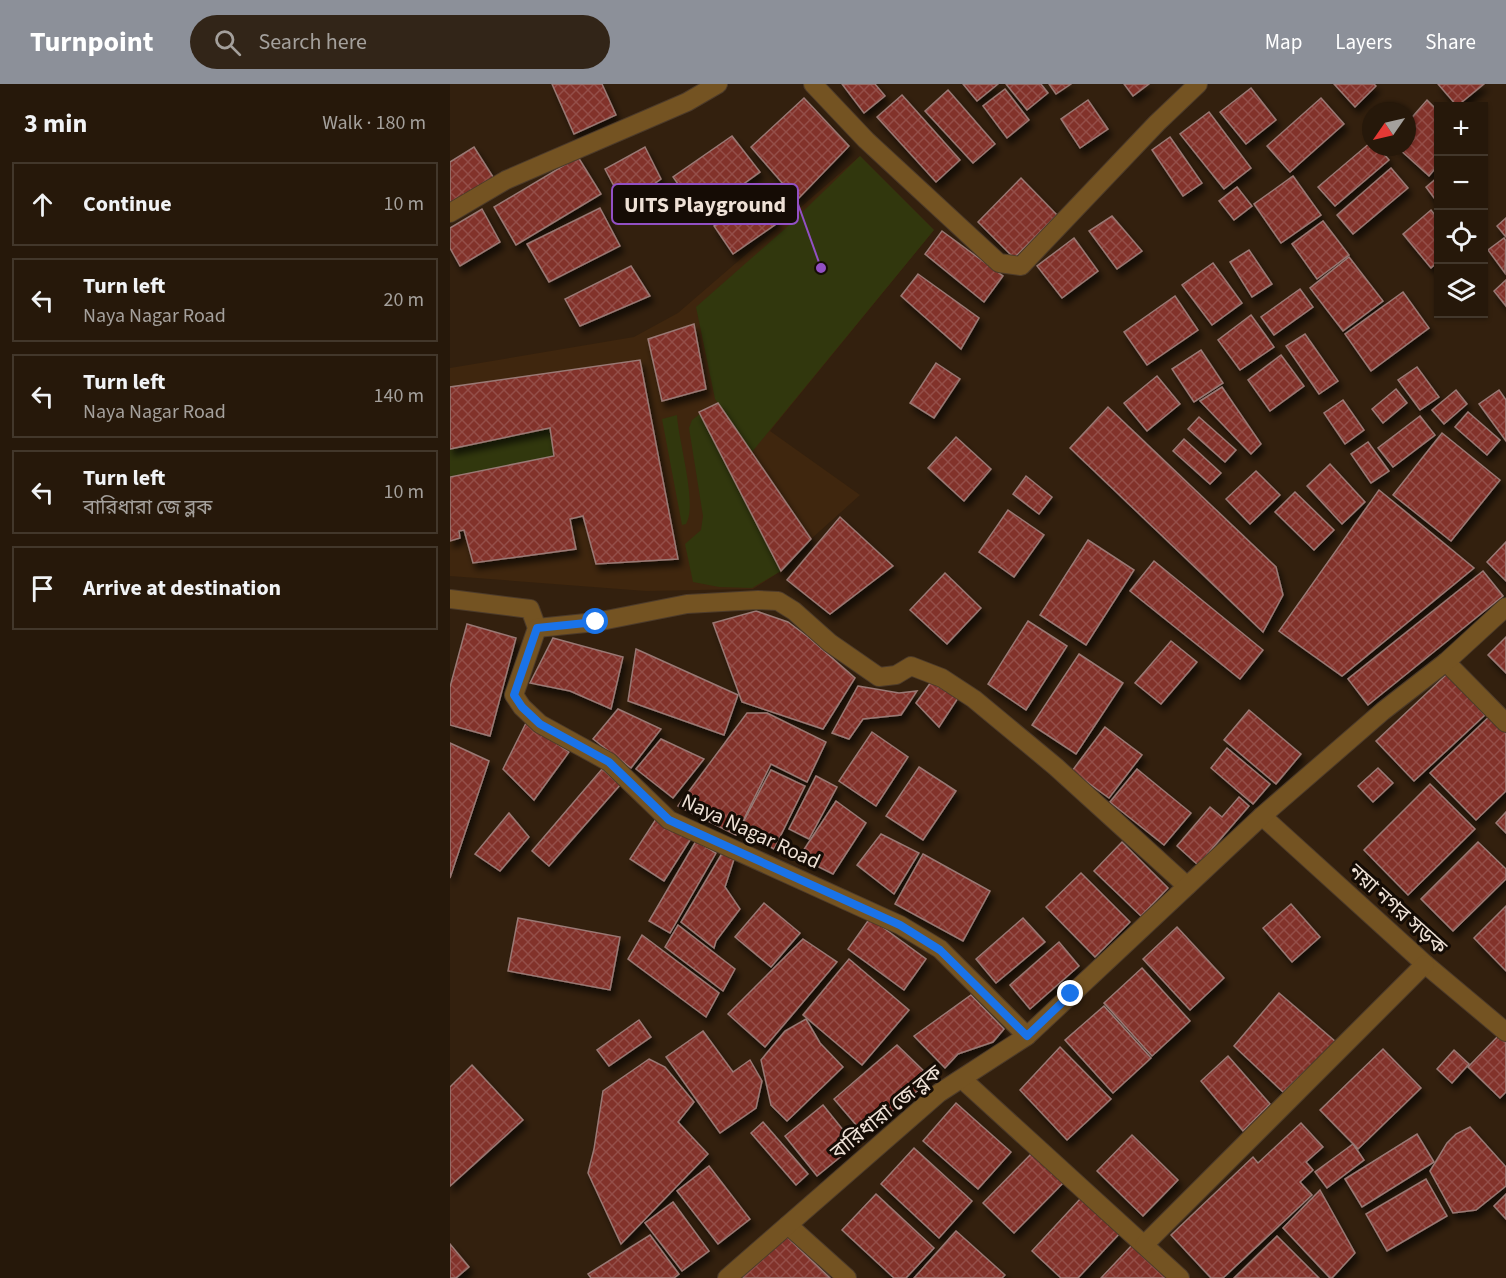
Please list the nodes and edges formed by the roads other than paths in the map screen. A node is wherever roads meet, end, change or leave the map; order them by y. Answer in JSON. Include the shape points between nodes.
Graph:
{"nodes":[{"id":1,"x":718,"y":84,"type":"edge"},
{"id":2,"x":813,"y":84,"type":"edge"},
{"id":3,"x":1198,"y":84,"type":"edge"},
{"id":4,"x":450,"y":213,"type":"edge"},
{"id":5,"x":450,"y":599,"type":"edge"},
{"id":6,"x":1506,"y":607,"type":"edge"},
{"id":7,"x":537,"y":628,"type":"junction"},
{"id":8,"x":1446,"y":662,"type":"junction"},
{"id":9,"x":1506,"y":723,"type":"edge"},
{"id":10,"x":1262,"y":816,"type":"junction"},
{"id":11,"x":1187,"y":886,"type":"junction"},
{"id":12,"x":1425,"y":964,"type":"junction"},
{"id":13,"x":1506,"y":1032,"type":"edge"},
{"id":14,"x":1027,"y":1036,"type":"junction"},
{"id":15,"x":962,"y":1079,"type":"junction"},
{"id":16,"x":788,"y":1225,"type":"junction"},
{"id":17,"x":1144,"y":1245,"type":"junction"},
{"id":18,"x":727,"y":1278,"type":"edge"},
{"id":19,"x":847,"y":1278,"type":"edge"},
{"id":20,"x":1180,"y":1278,"type":"edge"}],
"edges":[{"from":1,"to":4,"type":"street","via":[[687,102],[506,180]]},
{"from":2,"to":3,"type":"street","via":[[866,140],[999,263],[1021,266]]},
{"from":5,"to":7,"type":"street","via":[[530,609]]},
{"from":6,"to":8,"type":"street","name":"বারিধারা জে ব্লক"},
{"from":7,"to":11,"type":"street","via":[[596,622],[687,604],[778,601],[879,677],[896,675],[911,666],[942,678],[974,699],[1056,766]]},
{"from":7,"to":14,"type":"street","name":"Naya Nagar Road","via":[[514,695],[540,724],[609,762],[669,820],[900,925],[940,950]]},
{"from":8,"to":9,"type":"street"},
{"from":8,"to":10,"type":"street","name":"বারিধারা জে ব্লক"},
{"from":10,"to":11,"type":"street","name":"বারিধারা জে ব্লক"},
{"from":10,"to":12,"type":"street","name":"নয়া নগর সড়ক"},
{"from":11,"to":14,"type":"street","name":"বারিধারা জে ব্লক"},
{"from":12,"to":13,"type":"street","name":"নয়া নগর সড়ক"},
{"from":12,"to":17,"type":"street"},
{"from":14,"to":15,"type":"street","name":"বারিধারা জে ব্লক"},
{"from":15,"to":16,"type":"street","name":"বারিধারা জে ব্লক","via":[[939,1093]]},
{"from":15,"to":17,"type":"street"},
{"from":16,"to":18,"type":"street","name":"বারিধারা জে ব্লক"},
{"from":16,"to":19,"type":"street"},
{"from":17,"to":20,"type":"street"}]}
